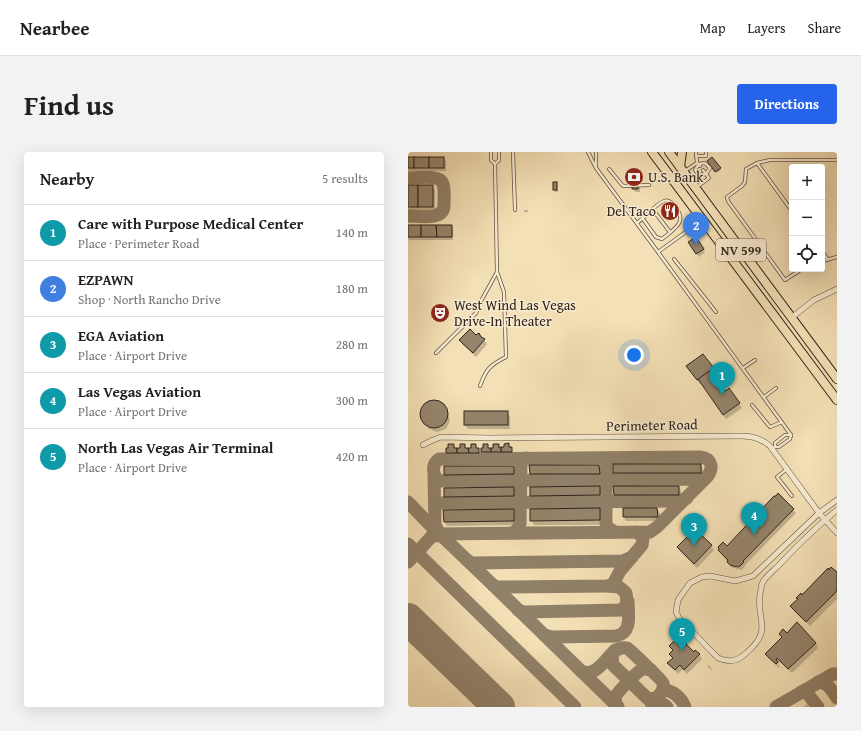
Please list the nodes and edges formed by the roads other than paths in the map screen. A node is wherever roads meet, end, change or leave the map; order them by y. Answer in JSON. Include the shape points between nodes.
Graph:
{"nodes":[{"id":1,"x":491,"y":152,"type":"edge"},
{"id":2,"x":499,"y":152,"type":"edge"},
{"id":3,"x":513,"y":152,"type":"edge"},
{"id":4,"x":588,"y":152,"type":"edge"},
{"id":5,"x":596,"y":152,"type":"edge"},
{"id":6,"x":652,"y":152,"type":"edge"},
{"id":7,"x":668,"y":152,"type":"edge"},
{"id":8,"x":682,"y":152,"type":"edge"},
{"id":9,"x":696,"y":152,"type":"edge"},
{"id":10,"x":706,"y":152,"type":"edge"},
{"id":11,"x":696,"y":156,"type":"junction"},
{"id":12,"x":837,"y":160,"type":"edge"},
{"id":13,"x":757,"y":163,"type":"junction"},
{"id":14,"x":495,"y":164,"type":"junction"},
{"id":15,"x":699,"y":164,"type":"junction"},
{"id":16,"x":596,"y":168,"type":"junction"},
{"id":17,"x":609,"y":168,"type":"dead end"},
{"id":18,"x":682,"y":170,"type":"junction"},
{"id":19,"x":703,"y":170,"type":"dead end"},
{"id":20,"x":706,"y":174,"type":"junction"},
{"id":21,"x":649,"y":185,"type":"dead end"},
{"id":22,"x":695,"y":188,"type":"junction"},
{"id":23,"x":789,"y":207,"type":"edge"},
{"id":24,"x":515,"y":210,"type":"dead end"},
{"id":25,"x":653,"y":210,"type":"junction"},
{"id":26,"x":643,"y":219,"type":"junction"},
{"id":27,"x":703,"y":220,"type":"junction"},
{"id":28,"x":637,"y":224,"type":"junction"},
{"id":29,"x":670,"y":232,"type":"junction"},
{"id":30,"x":658,"y":252,"type":"junction"},
{"id":31,"x":825,"y":256,"type":"edge"},
{"id":32,"x":837,"y":258,"type":"edge"},
{"id":33,"x":674,"y":259,"type":"dead end"},
{"id":34,"x":825,"y":260,"type":"edge"},
{"id":35,"x":828,"y":260,"type":"junction"},
{"id":36,"x":497,"y":272,"type":"junction"},
{"id":37,"x":797,"y":272,"type":"edge"},
{"id":38,"x":837,"y":289,"type":"edge"},
{"id":39,"x":763,"y":299,"type":"junction"},
{"id":40,"x":716,"y":312,"type":"dead end"},
{"id":41,"x":791,"y":318,"type":"junction"},
{"id":42,"x":436,"y":352,"type":"dead end"},
{"id":43,"x":755,"y":360,"type":"dead end"},
{"id":44,"x":743,"y":368,"type":"junction"},
{"id":45,"x":837,"y":380,"type":"edge"},
{"id":46,"x":480,"y":386,"type":"dead end"},
{"id":47,"x":776,"y":388,"type":"dead end"},
{"id":48,"x":764,"y":397,"type":"junction"},
{"id":49,"x":837,"y":400,"type":"edge"},
{"id":50,"x":752,"y":405,"type":"dead end"},
{"id":51,"x":782,"y":422,"type":"junction"},
{"id":52,"x":791,"y":435,"type":"junction"},
{"id":53,"x":423,"y":446,"type":"dead end"},
{"id":54,"x":773,"y":448,"type":"junction"},
{"id":55,"x":787,"y":469,"type":"junction"},
{"id":56,"x":792,"y":496,"type":"dead end"},
{"id":57,"x":837,"y":500,"type":"edge"},
{"id":58,"x":837,"y":510,"type":"edge"},
{"id":59,"x":819,"y":513,"type":"junction"},
{"id":60,"x":825,"y":520,"type":"junction"},
{"id":61,"x":837,"y":533,"type":"edge"}],
"edges":[{"from":1,"to":14,"type":"lane","via":[[491,160]]},
{"from":2,"to":14,"type":"lane","via":[[499,160]]},
{"from":3,"to":24,"type":"lane"},
{"from":4,"to":16,"type":"lane"},
{"from":5,"to":16,"type":"lane"},
{"from":6,"to":27,"type":"main road","number":"NV 599"},
{"from":7,"to":18,"type":"main road","number":"NV 599"},
{"from":8,"to":18,"type":"main road"},
{"from":9,"to":11,"type":"lane"},
{"from":10,"to":11,"type":"lane","via":[[706,156]]},
{"from":11,"to":15,"type":"lane"},
{"from":12,"to":13,"type":"lane","via":[[770,160]]},
{"from":13,"to":23,"type":"lane"},
{"from":13,"to":37,"type":"lane","via":[[746,169],[745,182],[727,197],[728,202],[785,280]]},
{"from":14,"to":36,"type":"lane"},
{"from":15,"to":18,"type":"lane"},
{"from":15,"to":20,"type":"lane","via":[[696,170],[700,175]]},
{"from":15,"to":20,"type":"lane","via":[[705,163],[710,168]]},
{"from":16,"to":28,"type":"lane"},
{"from":17,"to":21,"type":"lane","via":[[623,186]]},
{"from":18,"to":22,"type":"main road","number":"NV 599"},
{"from":19,"to":20,"type":"lane"},
{"from":20,"to":22,"type":"lane","via":[[709,178]]},
{"from":22,"to":41,"type":"main road","number":"NV 599"},
{"from":25,"to":26,"type":"lane"},
{"from":25,"to":29,"type":"lane"},
{"from":25,"to":29,"type":"lane","via":[[663,201],[671,202],[680,214],[680,219]]},
{"from":26,"to":28,"type":"lane"},
{"from":26,"to":29,"type":"lane","via":[[659,239]]},
{"from":27,"to":30,"type":"lane"},
{"from":27,"to":39,"type":"main road","number":"NV 599"},
{"from":28,"to":30,"type":"lane"},
{"from":30,"to":44,"type":"lane"},
{"from":31,"to":35,"type":"lane"},
{"from":32,"to":35,"type":"lane"},
{"from":33,"to":40,"type":"lane"},
{"from":34,"to":35,"type":"lane"},
{"from":36,"to":42,"type":"lane","via":[[476,313]]},
{"from":36,"to":46,"type":"lane","via":[[504,292],[506,356],[494,363],[485,373]]},
{"from":38,"to":41,"type":"street","via":[[814,300]]},
{"from":39,"to":41,"type":"main road","via":[[772,302]]},
{"from":39,"to":49,"type":"main road","number":"NV 599"},
{"from":41,"to":45,"type":"main road","number":"NV 599"},
{"from":43,"to":44,"type":"lane"},
{"from":44,"to":48,"type":"lane"},
{"from":47,"to":48,"type":"lane"},
{"from":48,"to":51,"type":"lane"},
{"from":50,"to":51,"type":"lane","via":[[770,427]]},
{"from":51,"to":52,"type":"lane"},
{"from":52,"to":54,"type":"lane","via":[[790,439],[779,447]]},
{"from":52,"to":54,"type":"lane","via":[[785,435]]},
{"from":53,"to":54,"type":"street","name":"Perimeter Road","via":[[440,437],[749,436],[764,441]]},
{"from":54,"to":55,"type":"street","name":"Perimeter Road"},
{"from":55,"to":56,"type":"lane","via":[[777,477]]},
{"from":55,"to":59,"type":"street","name":"Perimeter Road"},
{"from":57,"to":59,"type":"street"},
{"from":58,"to":60,"type":"street"},
{"from":59,"to":60,"type":"street","name":"Perimeter Road"},
{"from":59,"to":60,"type":"street","via":[[753,576],[735,581],[710,576],[690,583],[678,600],[676,612],[679,618],[718,658],[727,661],[740,658],[760,638],[763,630],[758,598],[763,581]]},
{"from":60,"to":61,"type":"street","name":"Perimeter Road"}]}
